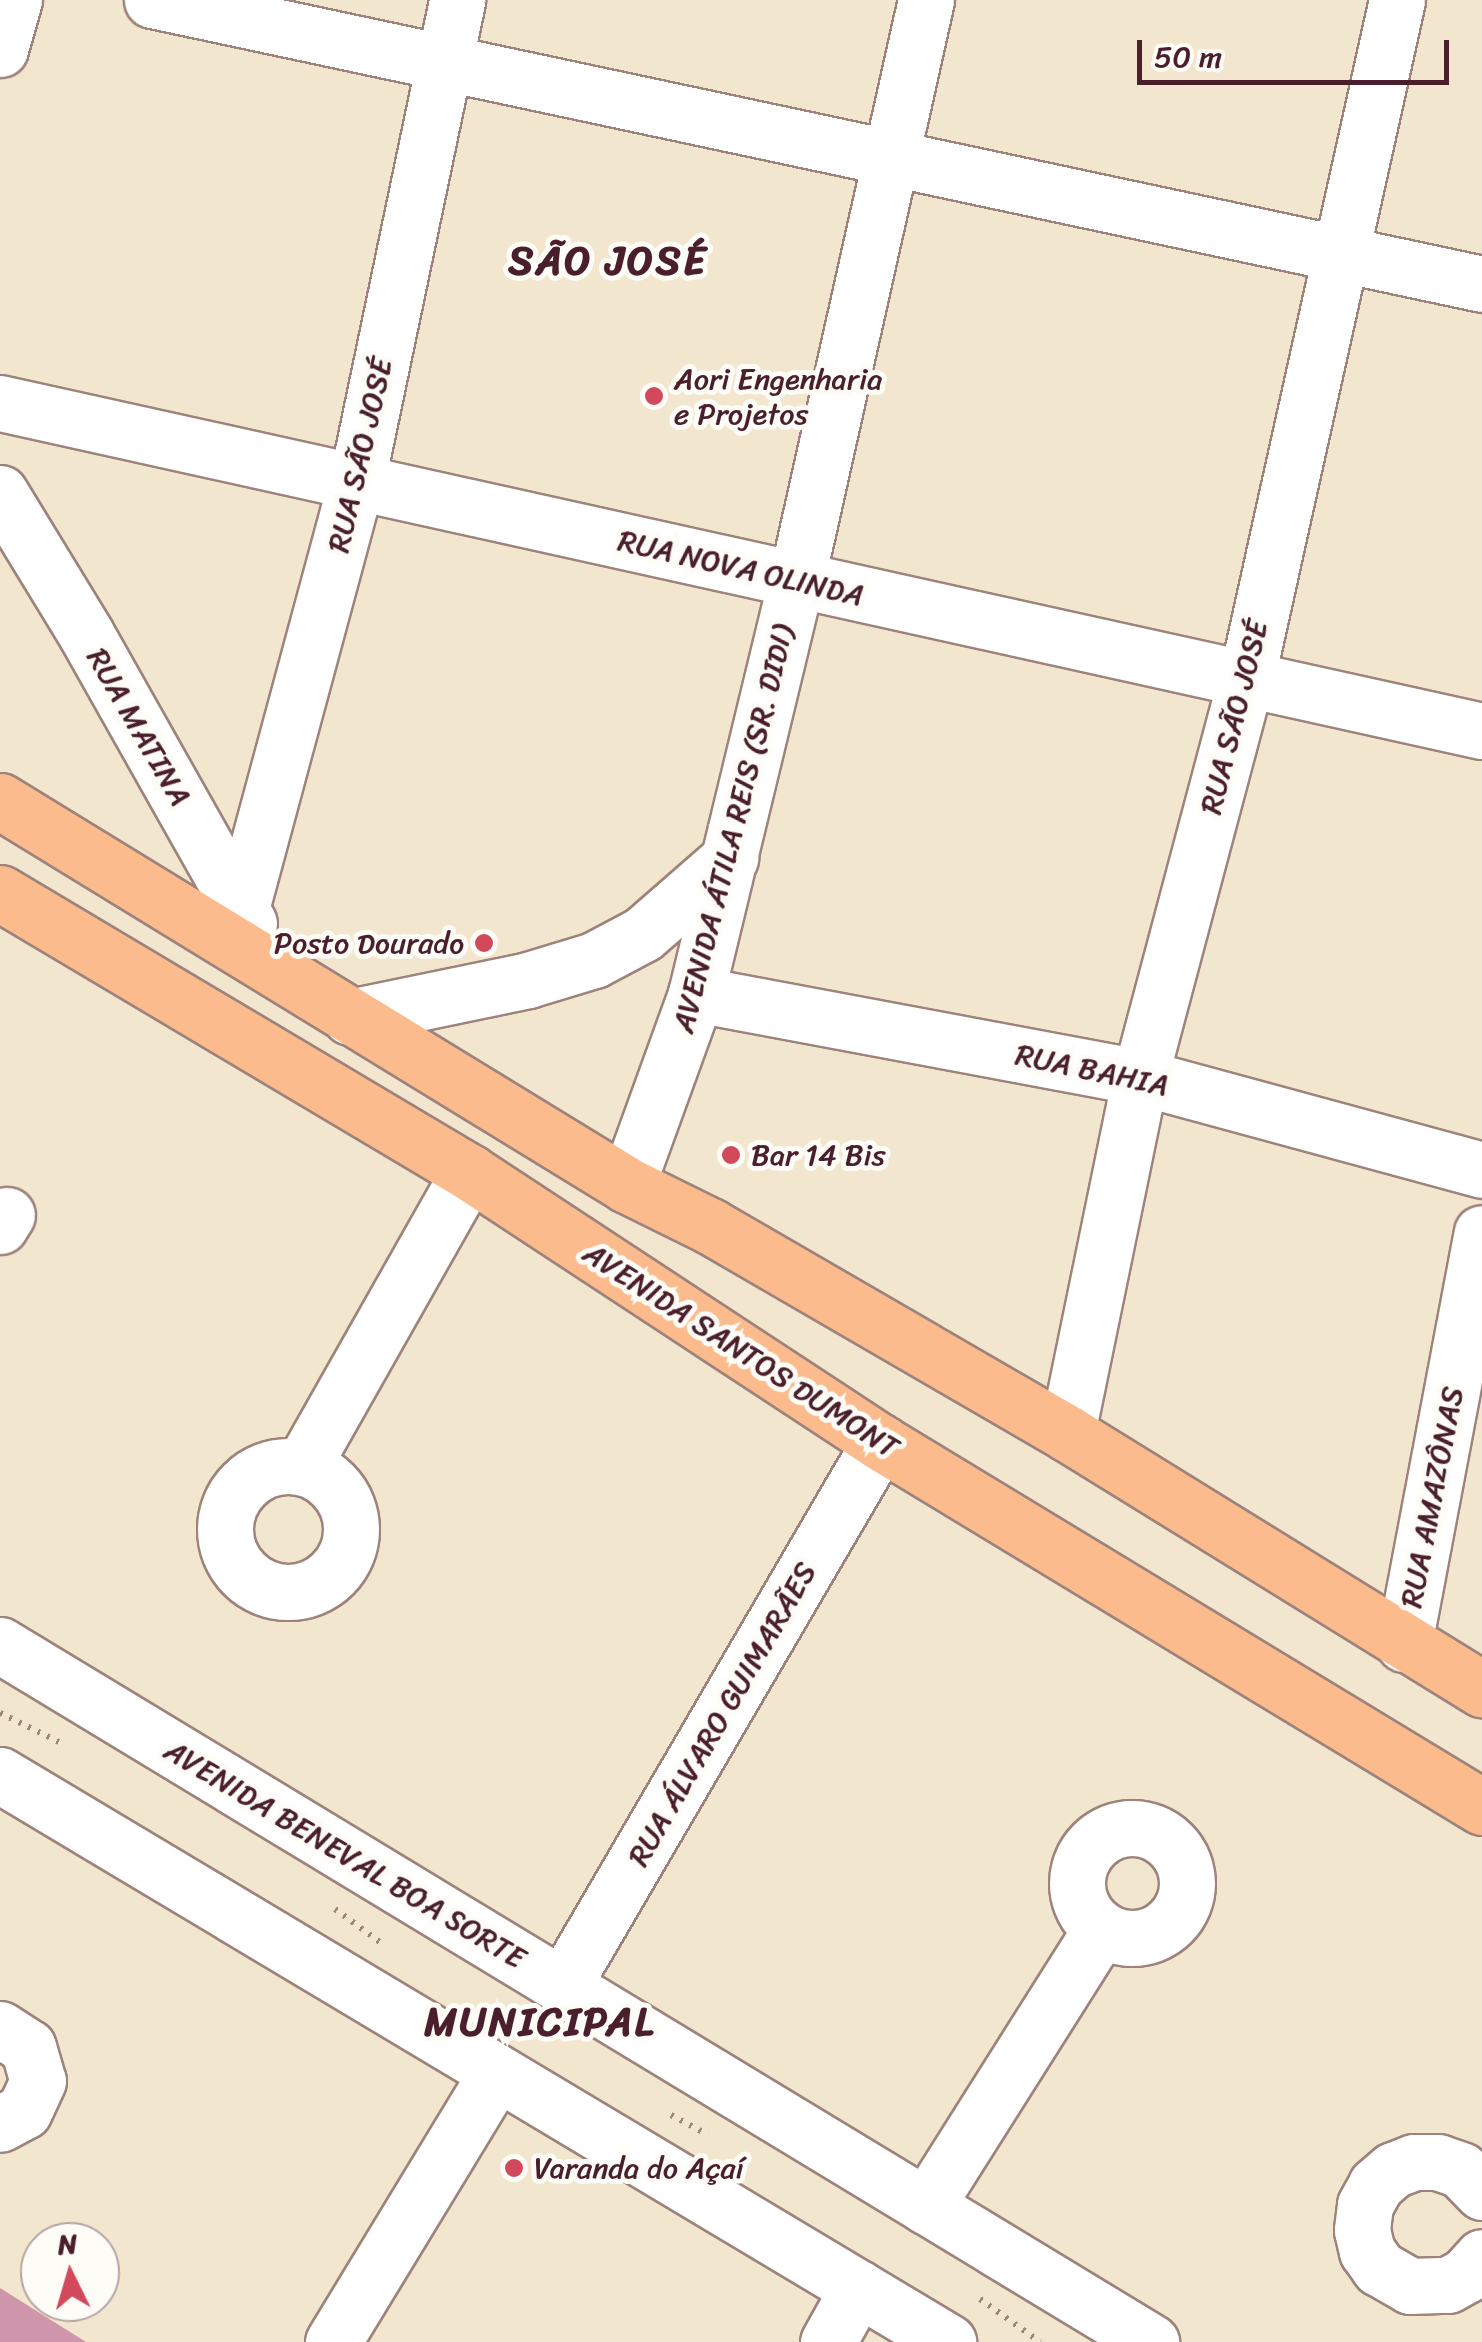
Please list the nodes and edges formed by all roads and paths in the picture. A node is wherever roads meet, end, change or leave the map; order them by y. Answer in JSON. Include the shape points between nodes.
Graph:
{"nodes":[{"id":1,"x":14,"y":0,"type":"edge"},
{"id":2,"x":152,"y":0,"type":"edge"},
{"id":3,"x":457,"y":0,"type":"edge"},
{"id":4,"x":926,"y":0,"type":"edge"},
{"id":5,"x":1397,"y":0,"type":"edge"},
{"id":6,"x":0,"y":49,"type":"edge"},
{"id":7,"x":444,"y":64,"type":"junction"},
{"id":8,"x":892,"y":159,"type":"junction"},
{"id":9,"x":1342,"y":256,"type":"junction"},
{"id":10,"x":1482,"y":284,"type":"edge"},
{"id":11,"x":0,"y":402,"type":"edge"},
{"id":12,"x":357,"y":480,"type":"junction"},
{"id":13,"x":0,"y":493,"type":"edge"},
{"id":14,"x":796,"y":582,"type":"junction"},
{"id":15,"x":1246,"y":676,"type":"junction"},
{"id":16,"x":1482,"y":731,"type":"edge"},
{"id":17,"x":0,"y":801,"type":"edge"},
{"id":18,"x":730,"y":858,"type":"junction"},
{"id":19,"x":0,"y":893,"type":"edge"},
{"id":20,"x":146,"y":893,"type":"junction"},
{"id":21,"x":242,"y":905,"type":"junction"},
{"id":22,"x":107,"y":958,"type":"junction"},
{"id":23,"x":265,"y":966,"type":"junction"},
{"id":24,"x":696,"y":994,"type":"junction"},
{"id":25,"x":350,"y":1017,"type":"junction"},
{"id":26,"x":1140,"y":1077,"type":"junction"},
{"id":27,"x":1482,"y":1170,"type":"edge"},
{"id":28,"x":469,"y":1172,"type":"junction"},
{"id":29,"x":606,"y":1172,"type":"junction"},
{"id":30,"x":542,"y":1220,"type":"junction"},
{"id":31,"x":1482,"y":1233,"type":"edge"},
{"id":32,"x":1067,"y":1434,"type":"junction"},
{"id":33,"x":880,"y":1442,"type":"junction"},
{"id":34,"x":302,"y":1467,"type":"dead end"},
{"id":35,"x":1404,"y":1644,"type":"junction"},
{"id":36,"x":0,"y":1645,"type":"edge"},
{"id":37,"x":1482,"y":1689,"type":"edge"},
{"id":38,"x":0,"y":1713,"type":"edge"},
{"id":39,"x":78,"y":1752,"type":"dead end"},
{"id":40,"x":0,"y":1775,"type":"edge"},
{"id":41,"x":1482,"y":1807,"type":"edge"},
{"id":42,"x":321,"y":1899,"type":"dead end"},
{"id":43,"x":1100,"y":1929,"type":"dead end"},
{"id":44,"x":392,"y":1950,"type":"dead end"},
{"id":45,"x":563,"y":1986,"type":"junction"},
{"id":46,"x":0,"y":2030,"type":"edge"},
{"id":47,"x":496,"y":2074,"type":"junction"},
{"id":48,"x":656,"y":2108,"type":"dead end"},
{"id":49,"x":0,"y":2124,"type":"edge"},
{"id":50,"x":716,"y":2139,"type":"dead end"},
{"id":51,"x":1475,"y":2164,"type":"edge"},
{"id":52,"x":926,"y":2206,"type":"junction"},
{"id":53,"x":1482,"y":2257,"type":"edge"},
{"id":54,"x":858,"y":2288,"type":"junction"},
{"id":55,"x":975,"y":2296,"type":"dead end"},
{"id":56,"x":333,"y":2342,"type":"edge"},
{"id":57,"x":828,"y":2342,"type":"edge"},
{"id":58,"x":948,"y":2342,"type":"edge"},
{"id":59,"x":1040,"y":2342,"type":"edge"},
{"id":60,"x":1151,"y":2342,"type":"edge"}],
"edges":[{"from":1,"to":6,"type":"street"},
{"from":2,"to":7,"type":"street"},
{"from":3,"to":7,"type":"street","name":"RUA SÃO JOSÉ"},
{"from":4,"to":8,"type":"street","name":"AVENIDA ÁTILA REIS (SR. DIDI)"},
{"from":5,"to":9,"type":"street","name":"RUA SÃO JOSÉ"},
{"from":7,"to":8,"type":"street"},
{"from":7,"to":12,"type":"street","name":"RUA SÃO JOSÉ"},
{"from":8,"to":9,"type":"street"},
{"from":8,"to":14,"type":"street","name":"AVENIDA ÁTILA REIS (SR. DIDI)"},
{"from":9,"to":10,"type":"street"},
{"from":9,"to":15,"type":"street","name":"RUA SÃO JOSÉ"},
{"from":11,"to":12,"type":"street","name":"RUA NOVA OLINDA"},
{"from":12,"to":14,"type":"street","name":"RUA NOVA OLINDA"},
{"from":12,"to":21,"type":"street","name":"RUA SÃO JOSÉ"},
{"from":13,"to":21,"type":"street","name":"RUA MATINA"},
{"from":14,"to":15,"type":"street","name":"RUA NOVA OLINDA"},
{"from":14,"to":18,"type":"street","name":"AVENIDA ÁTILA REIS (SR. DIDI)"},
{"from":15,"to":16,"type":"street","name":"RUA NOVA OLINDA"},
{"from":15,"to":26,"type":"street","name":"RUA SÃO JOSÉ"},
{"from":17,"to":20,"type":"main road"},
{"from":18,"to":24,"type":"street","name":"AVENIDA ÁTILA REIS (SR. DIDI)"},
{"from":18,"to":25,"type":"street","via":[[643,934],[594,960]]},
{"from":19,"to":22,"type":"main road","name":"AVENIDA SANTOS DUMONT"},
{"from":20,"to":22,"type":"main road"},
{"from":20,"to":23,"type":"main road"},
{"from":21,"to":23,"type":"street","name":"RUA MATINA"},
{"from":22,"to":28,"type":"main road","name":"AVENIDA SANTOS DUMONT"},
{"from":23,"to":25,"type":"main road"},
{"from":24,"to":26,"type":"street","name":"RUA BAHIA"},
{"from":24,"to":29,"type":"street","name":"AVENIDA ÁTILA REIS (SR. DIDI)"},
{"from":25,"to":29,"type":"main road"},
{"from":26,"to":27,"type":"street","name":"RUA BAHIA"},
{"from":26,"to":32,"type":"street","name":"RUA SÃO JOSÉ"},
{"from":28,"to":30,"type":"main road","name":"AVENIDA SANTOS DUMONT"},
{"from":28,"to":34,"type":"street"},
{"from":29,"to":30,"type":"main road"},
{"from":29,"to":32,"type":"main road"},
{"from":30,"to":33,"type":"main road","name":"AVENIDA SANTOS DUMONT"},
{"from":31,"to":35,"type":"street","name":"RUA AMAZÔNAS"},
{"from":32,"to":35,"type":"main road"},
{"from":33,"to":41,"type":"main road","name":"AVENIDA SANTOS DUMONT"},
{"from":33,"to":45,"type":"street","name":"RUA ÁLVARO GUIMARÃES"},
{"from":35,"to":37,"type":"main road"},
{"from":36,"to":45,"type":"street","name":"AVENIDA BENEVAL BOA SORTE"},
{"from":38,"to":39,"type":"path"},
{"from":40,"to":47,"type":"street"},
{"from":42,"to":44,"type":"path"},
{"from":43,"to":52,"type":"street"},
{"from":45,"to":52,"type":"street","name":"AVENIDA BENEVAL BOA SORTE"},
{"from":46,"to":49,"type":"street","via":[[28,2048],[38,2081],[24,2111]]},
{"from":47,"to":54,"type":"street"},
{"from":47,"to":56,"type":"street"},
{"from":48,"to":50,"type":"path"},
{"from":51,"to":53,"type":"street","via":[[1414,2162],[1393,2170],[1365,2205],[1362,2230],[1379,2268],[1410,2286],[1448,2285]]},
{"from":52,"to":60,"type":"street","name":"AVENIDA BENEVAL BOA SORTE"},
{"from":54,"to":57,"type":"street"},
{"from":54,"to":58,"type":"street"},
{"from":55,"to":59,"type":"path"}]}
